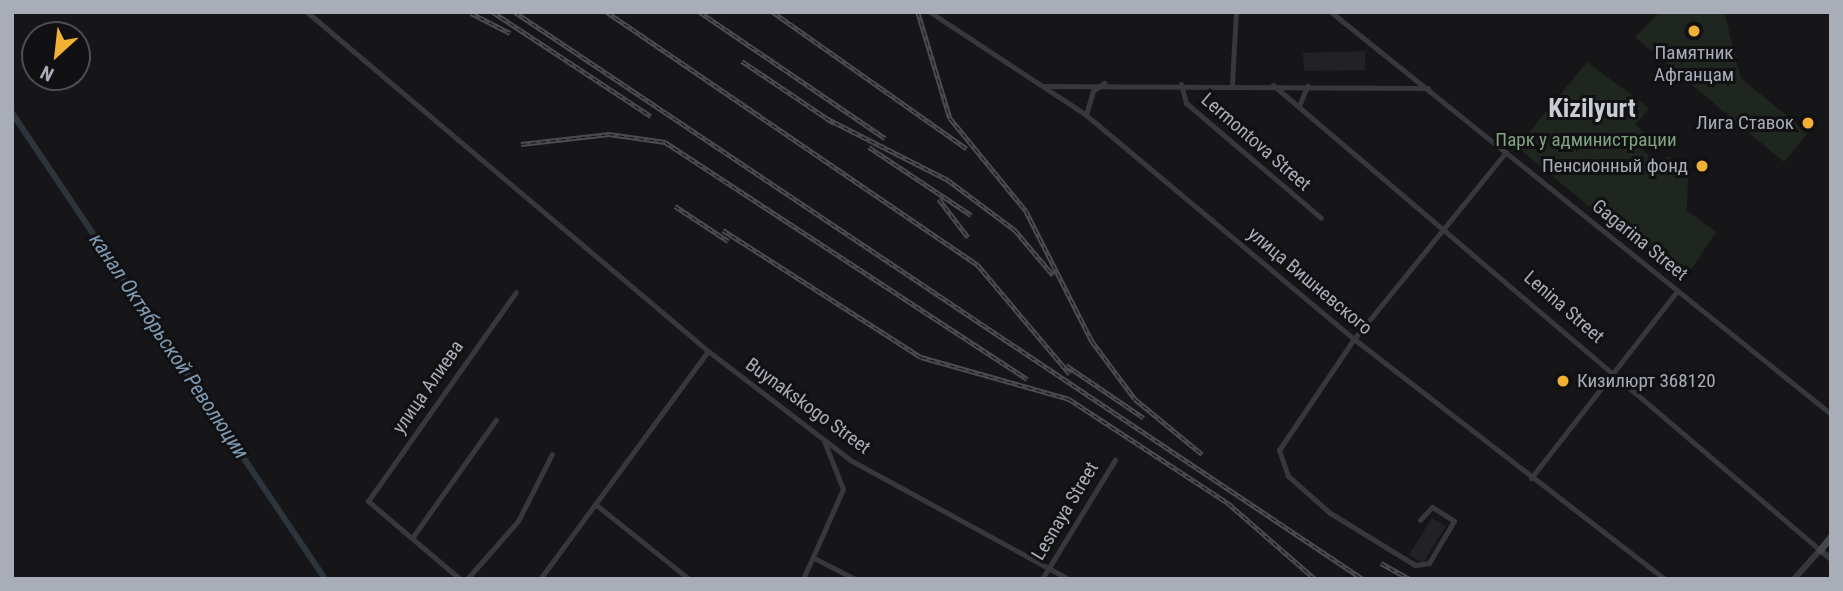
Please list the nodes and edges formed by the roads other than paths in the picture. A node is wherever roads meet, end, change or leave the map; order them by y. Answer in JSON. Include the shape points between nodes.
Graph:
{"nodes":[{"id":1,"x":307,"y":12,"type":"edge"},
{"id":2,"x":930,"y":12,"type":"edge"},
{"id":3,"x":1236,"y":12,"type":"edge"},
{"id":4,"x":1331,"y":12,"type":"edge"},
{"id":5,"x":1108,"y":82,"type":"junction"},
{"id":6,"x":1232,"y":83,"type":"junction"},
{"id":7,"x":1181,"y":84,"type":"junction"},
{"id":8,"x":1273,"y":85,"type":"junction"},
{"id":9,"x":1042,"y":86,"type":"junction"},
{"id":10,"x":1307,"y":86,"type":"junction"},
{"id":11,"x":1428,"y":88,"type":"junction"},
{"id":12,"x":1299,"y":106,"type":"junction"},
{"id":13,"x":1086,"y":115,"type":"junction"},
{"id":14,"x":1506,"y":152,"type":"junction"},
{"id":15,"x":1321,"y":218,"type":"dead end"},
{"id":16,"x":1447,"y":227,"type":"junction"},
{"id":17,"x":1677,"y":291,"type":"junction"},
{"id":18,"x":516,"y":292,"type":"dead end"},
{"id":19,"x":1354,"y":340,"type":"junction"},
{"id":20,"x":708,"y":351,"type":"junction"},
{"id":21,"x":1615,"y":372,"type":"junction"},
{"id":22,"x":1831,"y":414,"type":"edge"},
{"id":23,"x":496,"y":420,"type":"dead end"},
{"id":24,"x":822,"y":439,"type":"junction"},
{"id":25,"x":552,"y":454,"type":"dead end"},
{"id":26,"x":1115,"y":460,"type":"dead end"},
{"id":27,"x":1531,"y":478,"type":"junction"},
{"id":28,"x":595,"y":504,"type":"junction"},
{"id":29,"x":1420,"y":520,"type":"dead end"},
{"id":30,"x":1831,"y":536,"type":"edge"},
{"id":31,"x":412,"y":538,"type":"junction"},
{"id":32,"x":1820,"y":550,"type":"junction"},
{"id":33,"x":814,"y":558,"type":"junction"},
{"id":34,"x":1831,"y":559,"type":"edge"},
{"id":35,"x":1048,"y":568,"type":"junction"},
{"id":36,"x":460,"y":579,"type":"edge"},
{"id":37,"x":467,"y":579,"type":"edge"},
{"id":38,"x":540,"y":579,"type":"edge"},
{"id":39,"x":689,"y":579,"type":"edge"},
{"id":40,"x":803,"y":579,"type":"edge"},
{"id":41,"x":855,"y":579,"type":"edge"},
{"id":42,"x":1042,"y":579,"type":"edge"},
{"id":43,"x":1068,"y":579,"type":"edge"},
{"id":44,"x":1665,"y":579,"type":"edge"},
{"id":45,"x":1794,"y":579,"type":"edge"}],
"edges":[{"from":1,"to":20,"type":"street","name":"Buynakskogo Street"},
{"from":2,"to":9,"type":"street","name":"улица Вишневского"},
{"from":3,"to":6,"type":"street"},
{"from":4,"to":11,"type":"street","name":"Gagarina Street"},
{"from":5,"to":7,"type":"street"},
{"from":5,"to":9,"type":"street"},
{"from":5,"to":13,"type":"street","via":[[1093,92]]},
{"from":6,"to":7,"type":"street"},
{"from":6,"to":8,"type":"street"},
{"from":7,"to":15,"type":"street","name":"Lermontova Street","via":[[1186,103]]},
{"from":8,"to":10,"type":"street"},
{"from":8,"to":12,"type":"street","name":"Lenina Street"},
{"from":9,"to":13,"type":"street","name":"улица Вишневского"},
{"from":10,"to":11,"type":"street"},
{"from":10,"to":12,"type":"street"},
{"from":11,"to":14,"type":"street","name":"Gagarina Street"},
{"from":12,"to":16,"type":"street","name":"Lenina Street"},
{"from":13,"to":19,"type":"street","name":"улица Вишневского"},
{"from":14,"to":16,"type":"street"},
{"from":14,"to":17,"type":"street","name":"Gagarina Street"},
{"from":16,"to":19,"type":"street"},
{"from":16,"to":21,"type":"street","name":"Lenina Street"},
{"from":17,"to":21,"type":"street"},
{"from":17,"to":22,"type":"street","name":"Gagarina Street"},
{"from":18,"to":31,"type":"street","name":"улица Алиева","via":[[368,501]]},
{"from":19,"to":27,"type":"street","name":"улица Вишневского"},
{"from":19,"to":29,"type":"street","via":[[1285,433],[1279,465],[1330,513],[1415,565],[1429,563],[1454,521],[1432,507]]},
{"from":20,"to":24,"type":"street","name":"Buynakskogo Street"},
{"from":20,"to":28,"type":"street"},
{"from":21,"to":27,"type":"street"},
{"from":21,"to":32,"type":"street","name":"Lenina Street"},
{"from":23,"to":31,"type":"street"},
{"from":24,"to":33,"type":"street","via":[[843,489]]},
{"from":24,"to":35,"type":"street","name":"Buynakskogo Street","via":[[852,461]]},
{"from":25,"to":37,"type":"street","via":[[518,521]]},
{"from":26,"to":35,"type":"street","name":"Lesnaya Street"},
{"from":27,"to":44,"type":"street","name":"улица Вишневского"},
{"from":28,"to":38,"type":"street"},
{"from":28,"to":39,"type":"street"},
{"from":30,"to":32,"type":"main road"},
{"from":31,"to":36,"type":"street"},
{"from":32,"to":34,"type":"street","name":"Lenina Street"},
{"from":32,"to":45,"type":"street"},
{"from":33,"to":40,"type":"street"},
{"from":33,"to":41,"type":"street"},
{"from":35,"to":42,"type":"street","name":"Lesnaya Street"},
{"from":35,"to":43,"type":"street","name":"Buynakskogo Street"}]}
